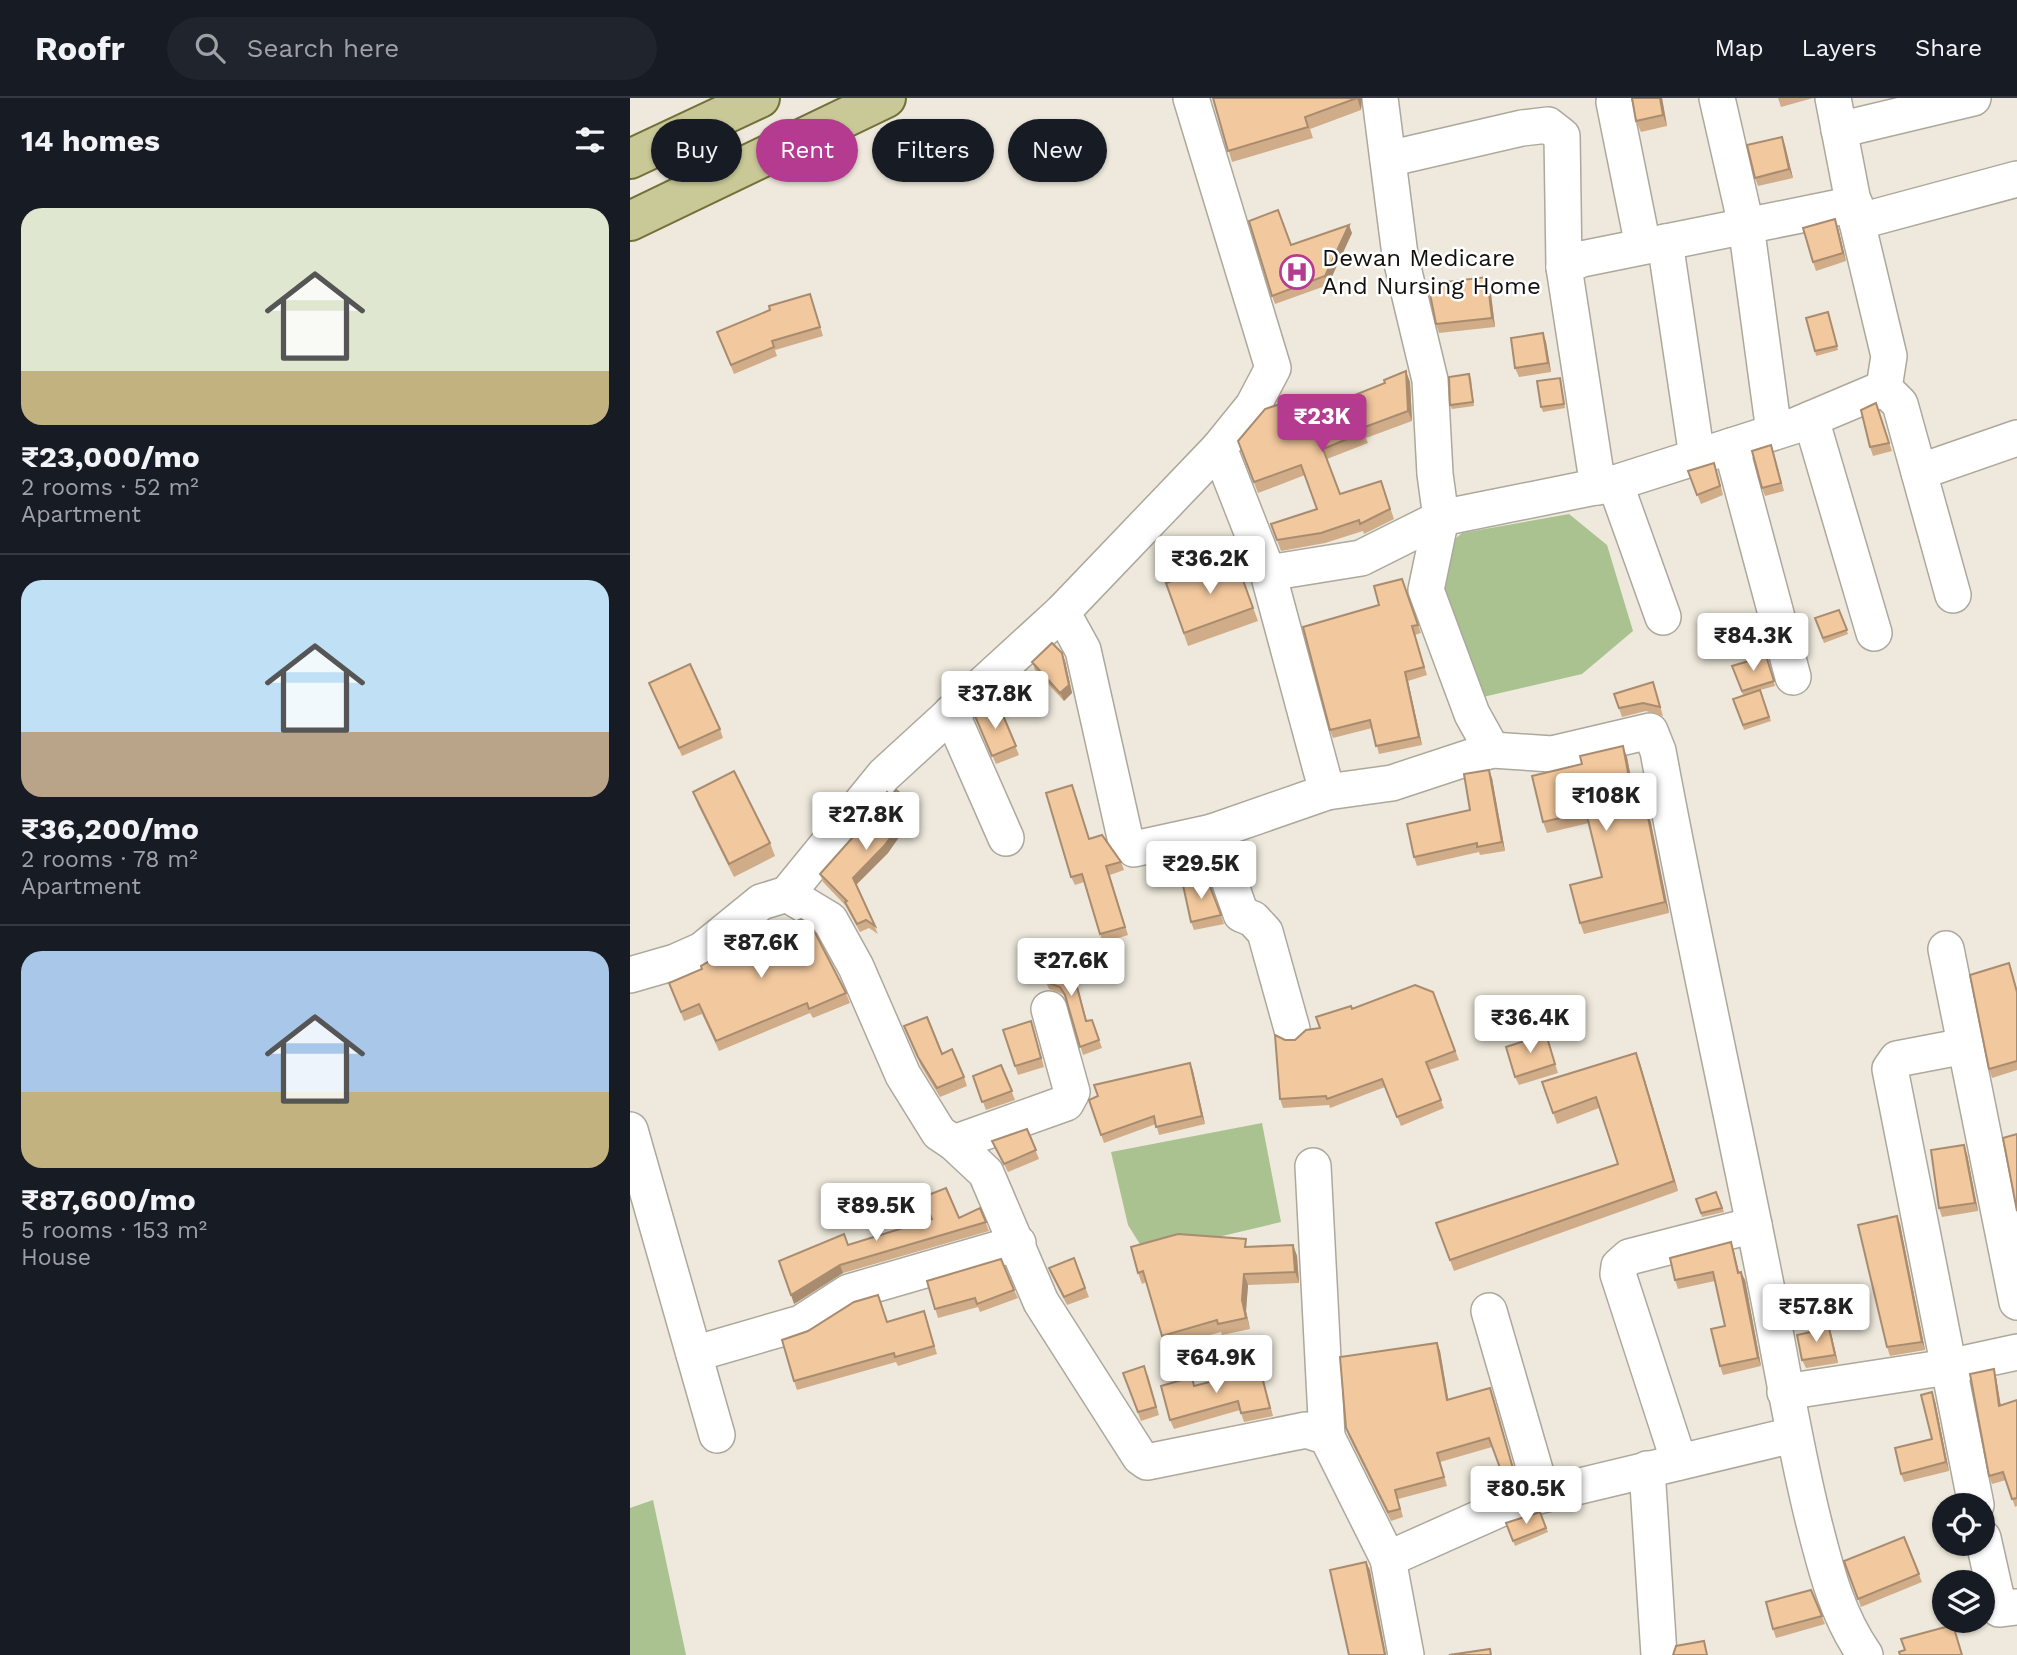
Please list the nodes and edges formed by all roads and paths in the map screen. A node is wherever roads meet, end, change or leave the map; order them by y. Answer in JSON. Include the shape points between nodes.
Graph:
{"nodes":[{"id":1,"x":760,"y":98,"type":"edge"},
{"id":2,"x":886,"y":98,"type":"edge"},
{"id":3,"x":1191,"y":98,"type":"edge"},
{"id":4,"x":1380,"y":98,"type":"edge"},
{"id":5,"x":1717,"y":98,"type":"edge"},
{"id":6,"x":1973,"y":98,"type":"edge"},
{"id":7,"x":1614,"y":102,"type":"dead end"},
{"id":8,"x":1836,"y":114,"type":"edge"},
{"id":9,"x":630,"y":159,"type":"edge"},
{"id":10,"x":1388,"y":159,"type":"junction"},
{"id":11,"x":2017,"y":179,"type":"edge"},
{"id":12,"x":1856,"y":213,"type":"junction"},
{"id":13,"x":630,"y":221,"type":"edge"},
{"id":14,"x":1746,"y":225,"type":"junction"},
{"id":15,"x":1654,"y":244,"type":"junction"},
{"id":16,"x":1564,"y":267,"type":"junction"},
{"id":17,"x":1884,"y":388,"type":"junction"},
{"id":18,"x":1811,"y":419,"type":"junction"},
{"id":19,"x":1774,"y":432,"type":"junction"},
{"id":20,"x":2017,"y":438,"type":"edge"},
{"id":21,"x":1731,"y":446,"type":"junction"},
{"id":22,"x":1219,"y":448,"type":"junction"},
{"id":23,"x":1697,"y":457,"type":"junction"},
{"id":24,"x":1919,"y":472,"type":"junction"},
{"id":25,"x":1607,"y":485,"type":"junction"},
{"id":26,"x":1441,"y":518,"type":"junction"},
{"id":27,"x":1268,"y":573,"type":"junction"},
{"id":28,"x":1953,"y":595,"type":"dead end"},
{"id":29,"x":1062,"y":612,"type":"junction"},
{"id":30,"x":1663,"y":617,"type":"dead end"},
{"id":31,"x":1874,"y":633,"type":"dead end"},
{"id":32,"x":1793,"y":677,"type":"dead end"},
{"id":33,"x":951,"y":713,"type":"junction"},
{"id":34,"x":1492,"y":750,"type":"junction"},
{"id":35,"x":1327,"y":792,"type":"junction"},
{"id":36,"x":1212,"y":832,"type":"junction"},
{"id":37,"x":1006,"y":838,"type":"dead end"},
{"id":38,"x":787,"y":894,"type":"junction"},
{"id":39,"x":1946,"y":949,"type":"dead end"},
{"id":40,"x":630,"y":975,"type":"edge"},
{"id":41,"x":1049,"y":1009,"type":"dead end"},
{"id":42,"x":1292,"y":1029,"type":"dead end"},
{"id":43,"x":1965,"y":1046,"type":"junction"},
{"id":44,"x":630,"y":1129,"type":"edge"},
{"id":45,"x":954,"y":1143,"type":"junction"},
{"id":46,"x":1313,"y":1166,"type":"dead end"},
{"id":47,"x":1754,"y":1226,"type":"junction"},
{"id":48,"x":645,"y":1238,"type":"edge"},
{"id":49,"x":1018,"y":1243,"type":"junction"},
{"id":50,"x":2017,"y":1302,"type":"edge"},
{"id":51,"x":1489,"y":1311,"type":"dead end"},
{"id":52,"x":2017,"y":1352,"type":"edge"},
{"id":53,"x":694,"y":1353,"type":"junction"},
{"id":54,"x":1948,"y":1367,"type":"junction"},
{"id":55,"x":1785,"y":1392,"type":"junction"},
{"id":56,"x":717,"y":1435,"type":"dead end"},
{"id":57,"x":1793,"y":1435,"type":"junction"},
{"id":58,"x":1327,"y":1437,"type":"junction"},
{"id":59,"x":1663,"y":1466,"type":"junction"},
{"id":60,"x":1974,"y":1493,"type":"edge"},
{"id":61,"x":1542,"y":1494,"type":"junction"},
{"id":62,"x":1987,"y":1556,"type":"edge"},
{"id":63,"x":1388,"y":1559,"type":"junction"},
{"id":64,"x":2017,"y":1607,"type":"edge"},
{"id":65,"x":1406,"y":1655,"type":"edge"},
{"id":66,"x":1659,"y":1655,"type":"edge"},
{"id":67,"x":1865,"y":1655,"type":"edge"}],
"edges":[{"from":1,"to":9,"type":"main road"},
{"from":2,"to":13,"type":"main road"},
{"from":3,"to":22,"type":"street","via":[[1273,368],[1253,406]]},
{"from":4,"to":10,"type":"street"},
{"from":5,"to":14,"type":"street"},
{"from":6,"to":8,"type":"street"},
{"from":7,"to":15,"type":"street"},
{"from":8,"to":12,"type":"street"},
{"from":10,"to":16,"type":"street","via":[[1548,125],[1562,136]]},
{"from":10,"to":26,"type":"street","via":[[1400,255],[1430,380]]},
{"from":11,"to":12,"type":"street"},
{"from":12,"to":14,"type":"street"},
{"from":12,"to":17,"type":"street","via":[[1889,356]]},
{"from":14,"to":15,"type":"street"},
{"from":14,"to":19,"type":"street"},
{"from":15,"to":16,"type":"street"},
{"from":15,"to":23,"type":"street"},
{"from":16,"to":25,"type":"street"},
{"from":17,"to":18,"type":"street"},
{"from":17,"to":24,"type":"street","via":[[1900,404]]},
{"from":18,"to":19,"type":"street"},
{"from":18,"to":31,"type":"street"},
{"from":19,"to":21,"type":"street"},
{"from":20,"to":24,"type":"street"},
{"from":21,"to":23,"type":"street"},
{"from":21,"to":32,"type":"street"},
{"from":22,"to":27,"type":"street"},
{"from":22,"to":29,"type":"street"},
{"from":23,"to":25,"type":"street"},
{"from":24,"to":28,"type":"street"},
{"from":25,"to":26,"type":"street"},
{"from":25,"to":30,"type":"street"},
{"from":26,"to":27,"type":"street","via":[[1361,558]]},
{"from":26,"to":34,"type":"street","via":[[1426,590],[1472,714]]},
{"from":27,"to":35,"type":"street"},
{"from":29,"to":33,"type":"street"},
{"from":29,"to":36,"type":"street","via":[[1083,650],[1126,842],[1134,849]]},
{"from":33,"to":37,"type":"street"},
{"from":33,"to":38,"type":"street","via":[[884,775]]},
{"from":34,"to":35,"type":"street","via":[[1392,783]]},
{"from":34,"to":47,"type":"street","via":[[1552,754],[1650,731],[1658,751]]},
{"from":35,"to":36,"type":"street"},
{"from":36,"to":42,"type":"street","via":[[1241,914],[1265,932]]},
{"from":38,"to":40,"type":"street","via":[[761,902],[702,950]]},
{"from":38,"to":45,"type":"street","via":[[830,920],[903,1075],[939,1133]]},
{"from":39,"to":43,"type":"street"},
{"from":41,"to":45,"type":"street","via":[[1072,1092],[1066,1103]]},
{"from":43,"to":50,"type":"street"},
{"from":43,"to":54,"type":"street","via":[[1897,1059],[1890,1069]]},
{"from":44,"to":48,"type":"street"},
{"from":45,"to":49,"type":"street","via":[[986,1173]]},
{"from":46,"to":58,"type":"street"},
{"from":47,"to":55,"type":"street"},
{"from":47,"to":59,"type":"street","via":[[1629,1257],[1619,1266]]},
{"from":48,"to":53,"type":"street"},
{"from":49,"to":53,"type":"street","via":[[849,1292],[806,1321]]},
{"from":49,"to":58,"type":"street","via":[[1041,1302],[1143,1460],[1159,1461],[1306,1430]]},
{"from":51,"to":61,"type":"street"},
{"from":52,"to":54,"type":"street"},
{"from":53,"to":56,"type":"street"},
{"from":54,"to":55,"type":"street"},
{"from":54,"to":60,"type":"street"},
{"from":55,"to":57,"type":"street"},
{"from":57,"to":59,"type":"street"},
{"from":57,"to":67,"type":"street","via":[[1831,1588]]},
{"from":58,"to":63,"type":"street"},
{"from":59,"to":61,"type":"street"},
{"from":59,"to":66,"type":"street"},
{"from":61,"to":63,"type":"street","via":[[1485,1514]]},
{"from":62,"to":64,"type":"street","via":[[1999,1609]]},
{"from":63,"to":65,"type":"street"}]}
